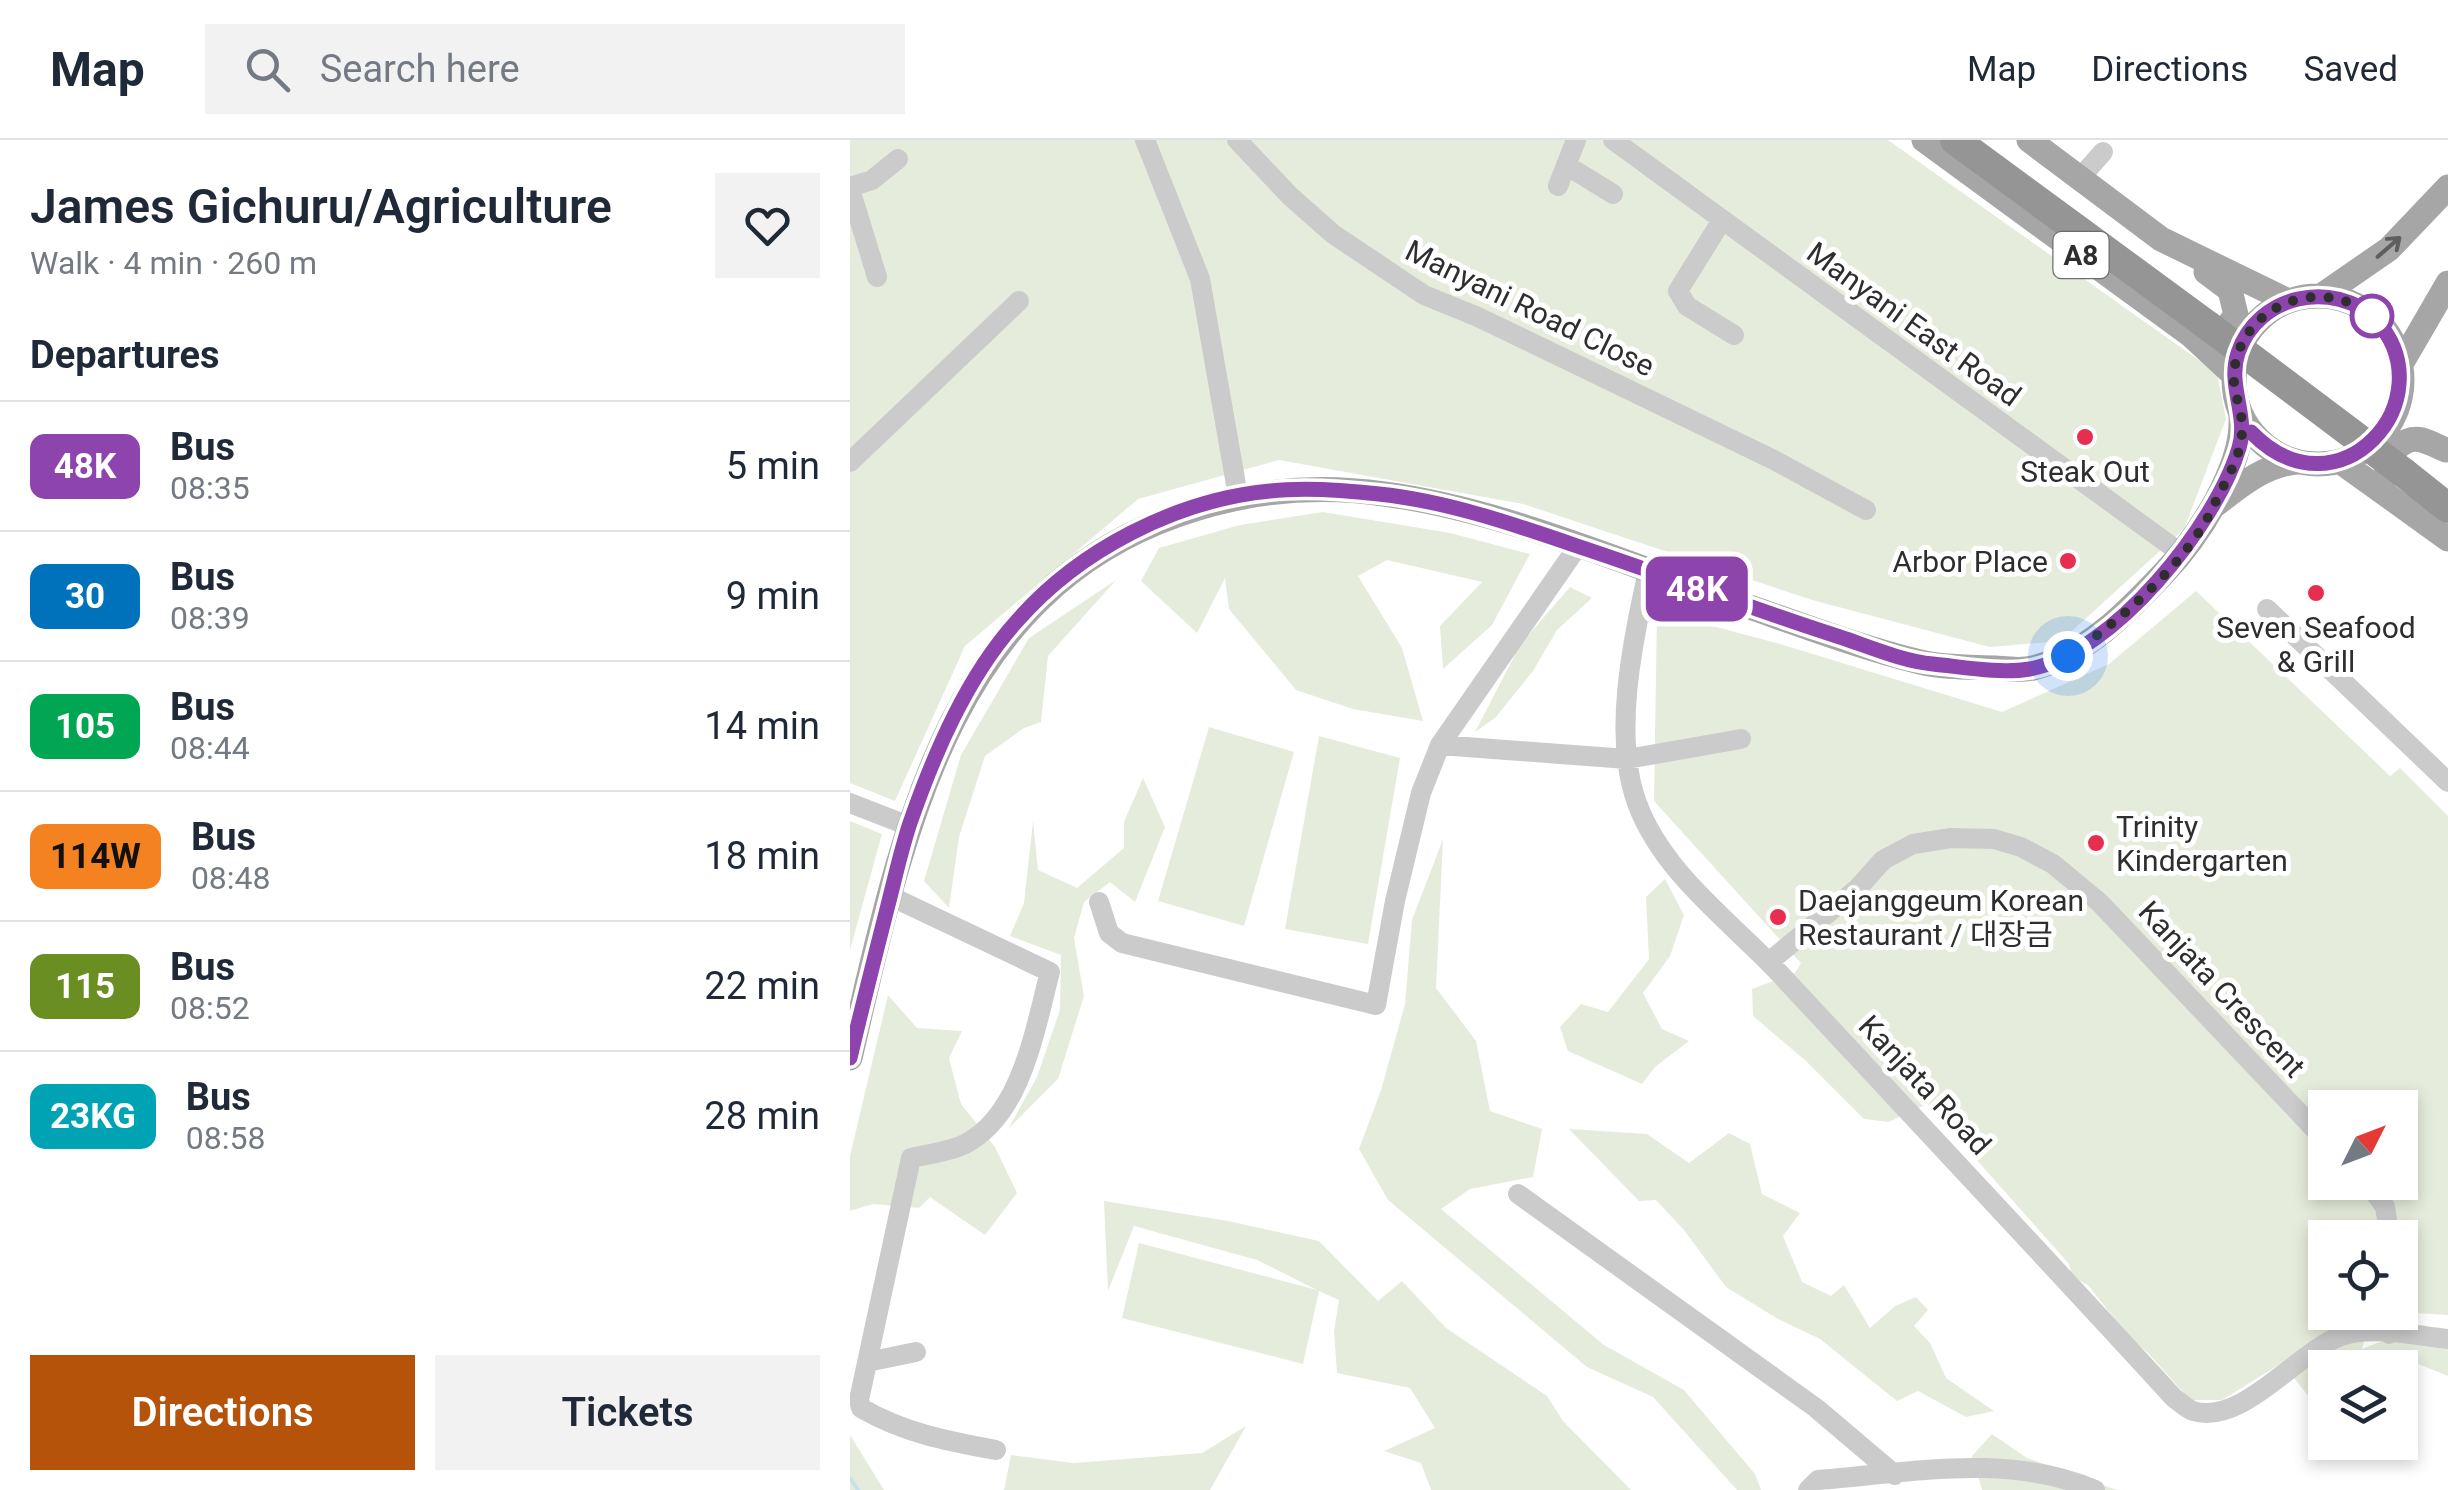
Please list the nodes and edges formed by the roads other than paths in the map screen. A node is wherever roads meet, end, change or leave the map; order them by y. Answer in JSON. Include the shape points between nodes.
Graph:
{"nodes":[{"id":1,"x":1145,"y":140,"type":"edge"},
{"id":2,"x":1236,"y":140,"type":"edge"},
{"id":3,"x":1576,"y":140,"type":"edge"},
{"id":4,"x":1924,"y":140,"type":"edge"},
{"id":5,"x":1955,"y":140,"type":"edge"},
{"id":6,"x":1985,"y":140,"type":"edge"},
{"id":7,"x":2028,"y":140,"type":"edge"},
{"id":8,"x":1625,"y":144,"type":"edge"},
{"id":9,"x":2103,"y":152,"type":"dead end"},
{"id":10,"x":898,"y":159,"type":"dead end"},
{"id":11,"x":1566,"y":165,"type":"junction"},
{"id":12,"x":2080,"y":178,"type":"junction"},
{"id":13,"x":1558,"y":186,"type":"dead end"},
{"id":14,"x":2448,"y":187,"type":"edge"},
{"id":15,"x":850,"y":188,"type":"edge"},
{"id":16,"x":1613,"y":194,"type":"dead end"},
{"id":17,"x":1722,"y":220,"type":"junction"},
{"id":18,"x":2161,"y":240,"type":"junction"},
{"id":19,"x":877,"y":276,"type":"dead end"},
{"id":20,"x":2448,"y":283,"type":"edge"},
{"id":21,"x":2320,"y":296,"type":"junction"},
{"id":22,"x":1019,"y":300,"type":"dead end"},
{"id":23,"x":2288,"y":301,"type":"junction"},
{"id":24,"x":2200,"y":330,"type":"junction"},
{"id":25,"x":1734,"y":335,"type":"dead end"},
{"id":26,"x":2401,"y":364,"type":"junction"},
{"id":27,"x":2234,"y":374,"type":"junction"},
{"id":28,"x":2400,"y":402,"type":"junction"},
{"id":29,"x":2242,"y":416,"type":"junction"},
{"id":30,"x":2447,"y":451,"type":"edge"},
{"id":31,"x":850,"y":462,"type":"edge"},
{"id":32,"x":2297,"y":462,"type":"junction"},
{"id":33,"x":2341,"y":462,"type":"junction"},
{"id":34,"x":2448,"y":486,"type":"edge"},
{"id":35,"x":1238,"y":496,"type":"junction"},
{"id":36,"x":2214,"y":505,"type":"junction"},
{"id":37,"x":2448,"y":508,"type":"edge"},
{"id":38,"x":1866,"y":510,"type":"dead end"},
{"id":39,"x":2411,"y":510,"type":"junction"},
{"id":40,"x":2448,"y":539,"type":"edge"},
{"id":41,"x":1578,"y":546,"type":"junction"},
{"id":42,"x":2182,"y":554,"type":"junction"},
{"id":43,"x":1648,"y":571,"type":"junction"},
{"id":44,"x":2267,"y":608,"type":"dead end"},
{"id":45,"x":1741,"y":738,"type":"dead end"},
{"id":46,"x":1440,"y":745,"type":"junction"},
{"id":47,"x":1627,"y":760,"type":"junction"},
{"id":48,"x":2448,"y":782,"type":"edge"},
{"id":49,"x":850,"y":803,"type":"edge"},
{"id":50,"x":909,"y":826,"type":"junction"},
{"id":51,"x":890,"y":896,"type":"junction"},
{"id":52,"x":1099,"y":902,"type":"dead end"},
{"id":53,"x":1769,"y":962,"type":"junction"},
{"id":54,"x":850,"y":1058,"type":"edge"},
{"id":55,"x":2308,"y":1122,"type":"edge"},
{"id":56,"x":1518,"y":1194,"type":"dead end"},
{"id":57,"x":2362,"y":1330,"type":"edge"},
{"id":58,"x":2415,"y":1330,"type":"edge"},
{"id":59,"x":2448,"y":1339,"type":"edge"},
{"id":60,"x":916,"y":1352,"type":"dead end"},
{"id":61,"x":867,"y":1362,"type":"junction"},
{"id":62,"x":996,"y":1450,"type":"dead end"},
{"id":63,"x":1895,"y":1475,"type":"junction"},
{"id":64,"x":1816,"y":1487,"type":"edge"},
{"id":65,"x":2095,"y":1490,"type":"edge"}],
"edges":[{"from":1,"to":35,"type":"street","via":[[1200,279]]},
{"from":2,"to":38,"type":"street","name":"Manyani Road Close","via":[[1333,234],[1424,295]]},
{"from":3,"to":11,"type":"street"},
{"from":4,"to":24,"type":"main road","number":"A8"},
{"from":5,"to":24,"type":"highway","number":"A8"},
{"from":6,"to":34,"type":"highway","number":"A8"},
{"from":7,"to":12,"type":"main road"},
{"from":8,"to":17,"type":"street","name":"Manyani East Road"},
{"from":9,"to":12,"type":"street"},
{"from":10,"to":15,"type":"street"},
{"from":11,"to":13,"type":"street"},
{"from":11,"to":16,"type":"street"},
{"from":12,"to":18,"type":"main road"},
{"from":21,"to":14,"type":"main road","one_way":true,"via":[[2389,249]]},
{"from":15,"to":19,"type":"street"},
{"from":17,"to":25,"type":"street","via":[[1678,291],[1686,306]]},
{"from":17,"to":42,"type":"street","name":"Manyani East Road"},
{"from":18,"to":23,"type":"main road"},
{"from":18,"to":24,"type":"main road","via":[[2230,290],[2236,302],[2236,315],[2216,340],[2206,341]]},
{"from":20,"to":26,"type":"main road"},
{"from":21,"to":23,"type":"main road"},
{"from":21,"to":26,"type":"main road","via":[[2364,309],[2388,334]]},
{"from":22,"to":31,"type":"street"},
{"from":23,"to":27,"type":"main road","via":[[2250,330]]},
{"from":24,"to":27,"type":"main road","number":"A8"},
{"from":24,"to":37,"type":"highway","number":"A8","bridge":true},
{"from":26,"to":28,"type":"main road"},
{"from":27,"to":29,"type":"main road"},
{"from":28,"to":30,"type":"main road"},
{"from":28,"to":33,"type":"main road","via":[[2368,450]]},
{"from":29,"to":32,"type":"main road","via":[[2264,446]]},
{"from":29,"to":36,"type":"main road","via":[[2238,452]]},
{"from":30,"to":39,"type":"main road","via":[[2420,439],[2393,452],[2385,468],[2388,482]]},
{"from":32,"to":33,"type":"main road"},
{"from":32,"to":36,"type":"main road","via":[[2258,474]]},
{"from":33,"to":39,"type":"main road"},
{"from":35,"to":41,"type":"main road","via":[[1271,490],[1383,494]]},
{"from":35,"to":50,"type":"main road","via":[[1144,526],[1063,577],[1018,618],[966,695]]},
{"from":36,"to":42,"type":"main road"},
{"from":39,"to":40,"type":"main road"},
{"from":41,"to":43,"type":"main road"},
{"from":41,"to":46,"type":"street"},
{"from":42,"to":43,"type":"main road","via":[[2098,636],[2068,656],[2029,669],[1922,663]]},
{"from":43,"to":47,"type":"street","name":"Kanjata Road","via":[[1634,635]]},
{"from":44,"to":48,"type":"street"},
{"from":45,"to":47,"type":"street"},
{"from":46,"to":47,"type":"street"},
{"from":46,"to":52,"type":"street","via":[[1416,811],[1376,1006],[1122,944],[1109,933]]},
{"from":47,"to":53,"type":"street","name":"Kanjata Road","via":[[1653,839]]},
{"from":49,"to":50,"type":"street"},
{"from":50,"to":51,"type":"main road"},
{"from":51,"to":54,"type":"main road"},
{"from":51,"to":61,"type":"street","via":[[1050,972],[1022,1072],[1005,1105],[966,1144],[911,1158]]},
{"from":53,"to":55,"type":"street","name":"Kanjata Crescent","via":[[1884,860],[1913,844],[1994,838],[2022,846],[2100,903]]},
{"from":53,"to":57,"type":"street","name":"Kanjata Road","via":[[2192,1411],[2231,1407],[2343,1335]]},
{"from":56,"to":63,"type":"street","via":[[1816,1408]]},
{"from":58,"to":59,"type":"street"},
{"from":60,"to":61,"type":"street"},
{"from":61,"to":62,"type":"street","via":[[862,1408],[926,1437]]},
{"from":63,"to":64,"type":"street"},
{"from":63,"to":65,"type":"street","via":[[1998,1466]]}]}
